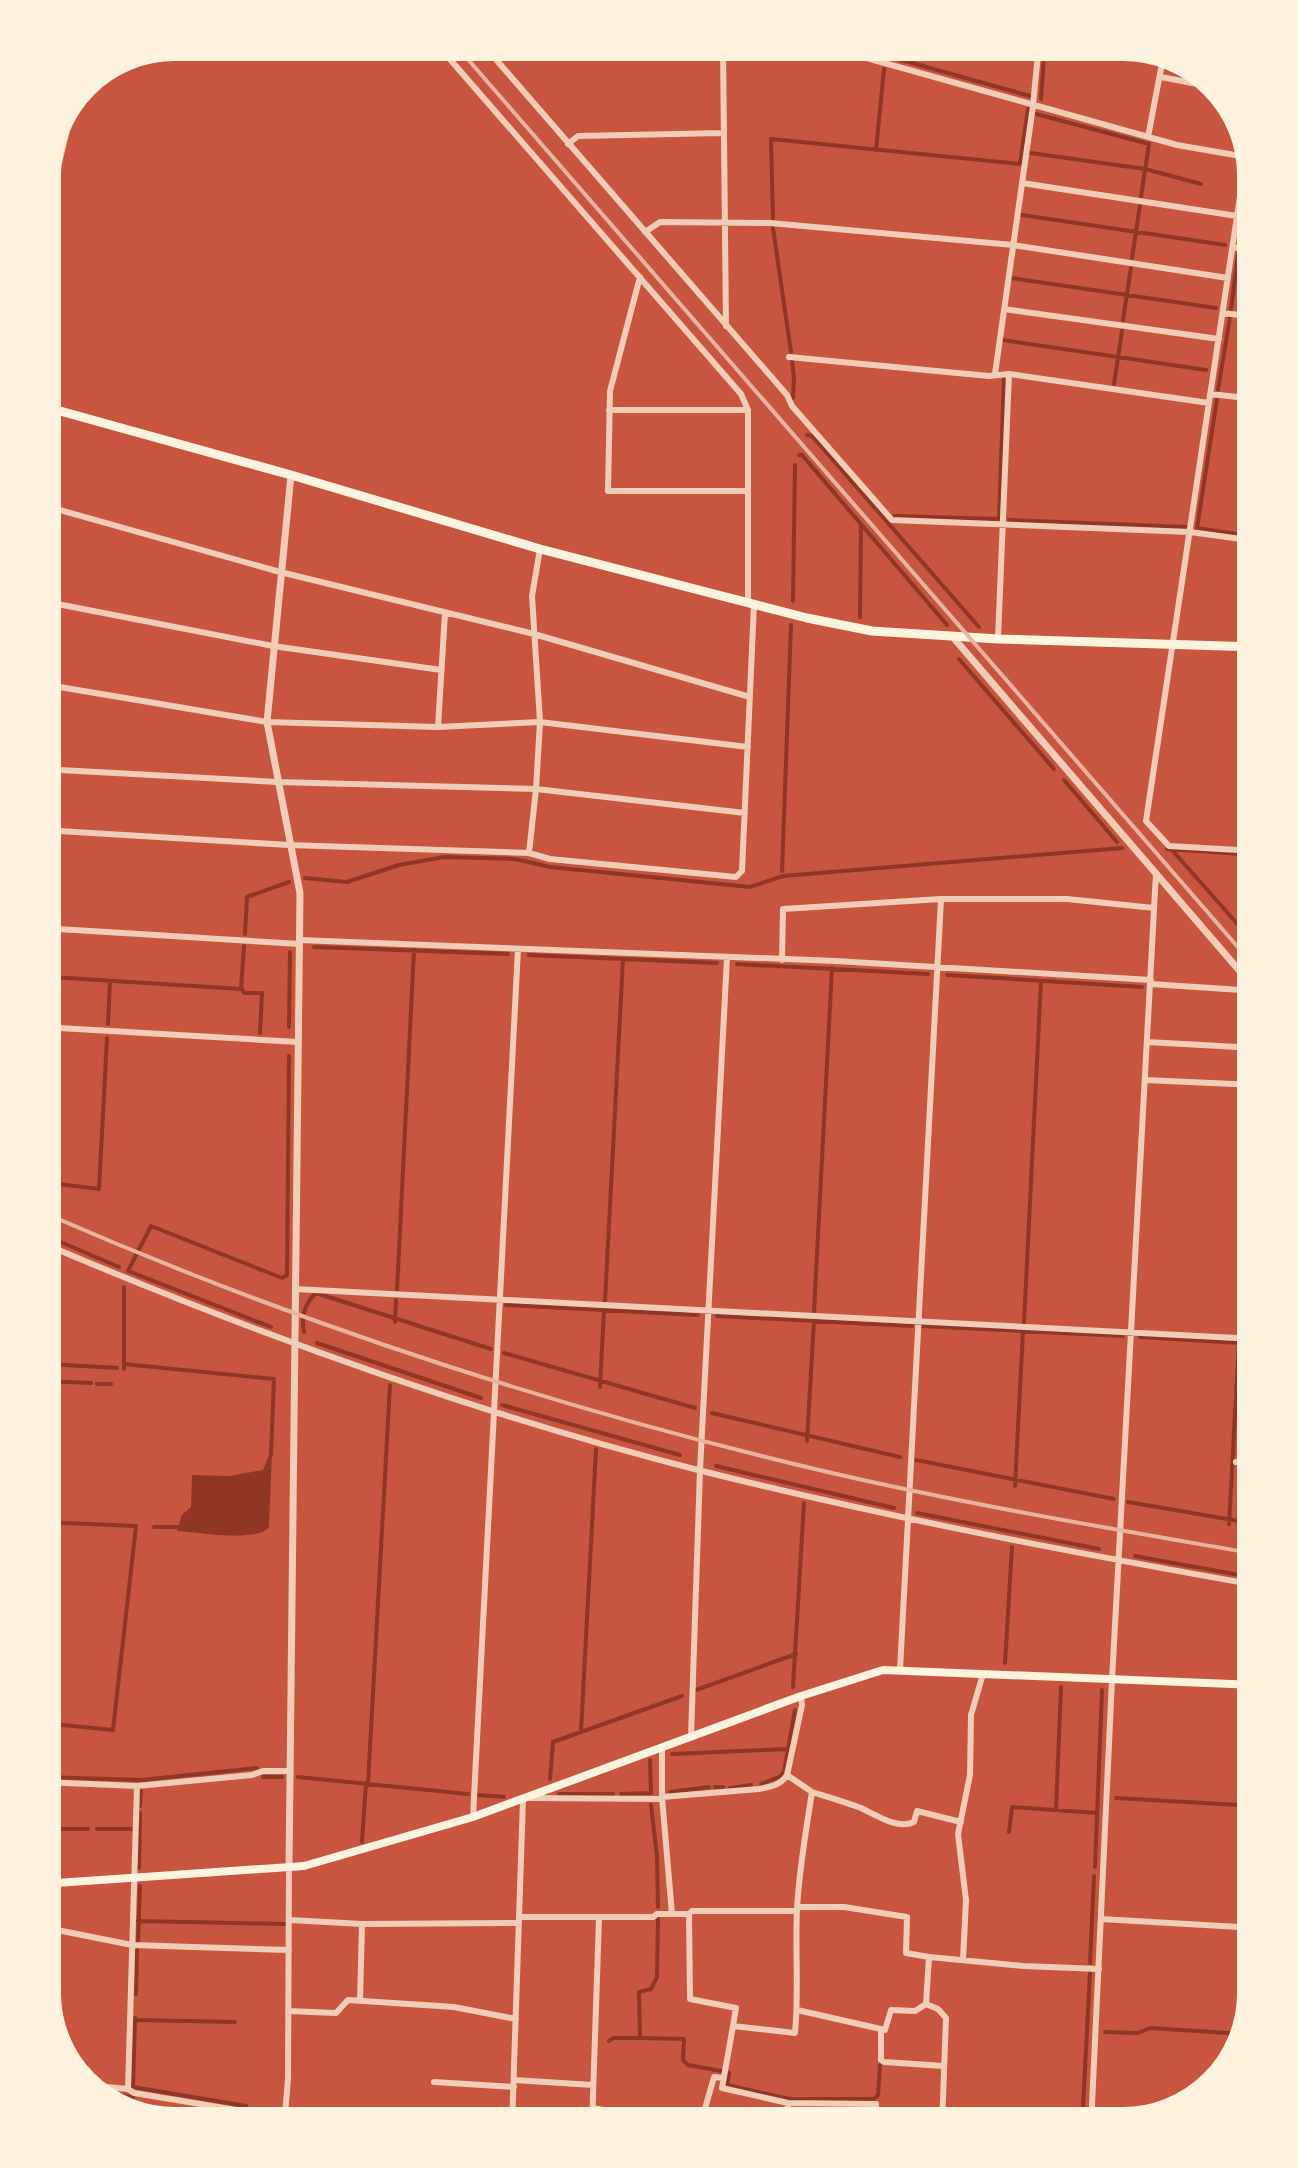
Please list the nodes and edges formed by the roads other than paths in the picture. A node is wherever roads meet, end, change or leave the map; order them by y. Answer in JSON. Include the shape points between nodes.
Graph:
{"nodes":[{"id":1,"x":447,"y":56,"type":"edge"},
{"id":2,"x":493,"y":56,"type":"edge"},
{"id":3,"x":723,"y":56,"type":"edge"},
{"id":4,"x":858,"y":56,"type":"edge"},
{"id":5,"x":1038,"y":56,"type":"edge"},
{"id":6,"x":1163,"y":62,"type":"edge"},
{"id":7,"x":1161,"y":77,"type":"junction"},
{"id":8,"x":1202,"y":85,"type":"edge"},
{"id":9,"x":1033,"y":106,"type":"junction"},
{"id":10,"x":68,"y":123,"type":"edge"},
{"id":11,"x":724,"y":133,"type":"junction"},
{"id":12,"x":1148,"y":137,"type":"junction"},
{"id":13,"x":568,"y":144,"type":"junction"},
{"id":14,"x":1241,"y":157,"type":"edge"},
{"id":15,"x":56,"y":174,"type":"edge"},
{"id":16,"x":1022,"y":183,"type":"junction"},
{"id":17,"x":1242,"y":183,"type":"edge"},
{"id":18,"x":1237,"y":216,"type":"junction"},
{"id":19,"x":725,"y":223,"type":"junction"},
{"id":20,"x":645,"y":232,"type":"junction"},
{"id":21,"x":1013,"y":245,"type":"junction"},
{"id":22,"x":1233,"y":247,"type":"junction"},
{"id":23,"x":1242,"y":249,"type":"edge"},
{"id":24,"x":640,"y":277,"type":"junction"},
{"id":25,"x":1228,"y":278,"type":"junction"},
{"id":26,"x":1004,"y":309,"type":"junction"},
{"id":27,"x":1223,"y":313,"type":"junction"},
{"id":28,"x":1242,"y":315,"type":"edge"},
{"id":29,"x":726,"y":326,"type":"junction"},
{"id":30,"x":1219,"y":339,"type":"junction"},
{"id":31,"x":789,"y":357,"type":"dead end"},
{"id":32,"x":995,"y":374,"type":"junction"},
{"id":33,"x":1009,"y":374,"type":"junction"},
{"id":34,"x":1210,"y":398,"type":"junction"},
{"id":35,"x":1242,"y":399,"type":"edge"},
{"id":36,"x":56,"y":410,"type":"edge"},
{"id":37,"x":609,"y":410,"type":"junction"},
{"id":38,"x":748,"y":410,"type":"junction"},
{"id":39,"x":291,"y":475,"type":"junction"},
{"id":40,"x":748,"y":491,"type":"junction"},
{"id":41,"x":56,"y":509,"type":"edge"},
{"id":42,"x":1002,"y":526,"type":"junction"},
{"id":43,"x":1190,"y":532,"type":"junction"},
{"id":44,"x":1242,"y":539,"type":"edge"},
{"id":45,"x":540,"y":549,"type":"junction"},
{"id":46,"x":280,"y":572,"type":"junction"},
{"id":47,"x":751,"y":603,"type":"junction"},
{"id":48,"x":56,"y":604,"type":"edge"},
{"id":49,"x":445,"y":613,"type":"junction"},
{"id":50,"x":534,"y":634,"type":"junction"},
{"id":51,"x":952,"y":636,"type":"junction"},
{"id":52,"x":998,"y":639,"type":"junction"},
{"id":53,"x":1173,"y":645,"type":"junction"},
{"id":54,"x":273,"y":646,"type":"junction"},
{"id":55,"x":1242,"y":647,"type":"edge"},
{"id":56,"x":441,"y":670,"type":"junction"},
{"id":57,"x":56,"y":686,"type":"edge"},
{"id":58,"x":750,"y":697,"type":"junction"},
{"id":59,"x":267,"y":722,"type":"junction"},
{"id":60,"x":540,"y":722,"type":"junction"},
{"id":61,"x":438,"y":727,"type":"junction"},
{"id":62,"x":748,"y":747,"type":"junction"},
{"id":63,"x":56,"y":770,"type":"edge"},
{"id":64,"x":277,"y":782,"type":"junction"},
{"id":65,"x":536,"y":789,"type":"junction"},
{"id":66,"x":745,"y":813,"type":"junction"},
{"id":67,"x":56,"y":831,"type":"edge"},
{"id":68,"x":289,"y":845,"type":"junction"},
{"id":69,"x":1242,"y":850,"type":"edge"},
{"id":70,"x":529,"y":853,"type":"junction"},
{"id":71,"x":1156,"y":873,"type":"junction"},
{"id":72,"x":941,"y":899,"type":"junction"},
{"id":73,"x":1154,"y":908,"type":"junction"},
{"id":74,"x":56,"y":929,"type":"edge"},
{"id":75,"x":299,"y":942,"type":"junction"},
{"id":76,"x":518,"y":949,"type":"junction"},
{"id":77,"x":727,"y":958,"type":"junction"},
{"id":78,"x":782,"y":960,"type":"junction"},
{"id":79,"x":939,"y":968,"type":"junction"},
{"id":80,"x":1242,"y":974,"type":"edge"},
{"id":81,"x":1151,"y":982,"type":"junction"},
{"id":82,"x":1242,"y":990,"type":"edge"},
{"id":83,"x":56,"y":1027,"type":"edge"},
{"id":84,"x":298,"y":1042,"type":"junction"},
{"id":85,"x":1147,"y":1042,"type":"junction"},
{"id":86,"x":1242,"y":1047,"type":"edge"},
{"id":87,"x":1145,"y":1080,"type":"junction"},
{"id":88,"x":1242,"y":1084,"type":"edge"},
{"id":89,"x":56,"y":1249,"type":"edge"},
{"id":90,"x":295,"y":1289,"type":"junction"},
{"id":91,"x":499,"y":1301,"type":"junction"},
{"id":92,"x":709,"y":1311,"type":"junction"},
{"id":93,"x":918,"y":1322,"type":"junction"},
{"id":94,"x":1132,"y":1332,"type":"junction"},
{"id":95,"x":1242,"y":1338,"type":"edge"},
{"id":96,"x":295,"y":1344,"type":"junction"},
{"id":97,"x":494,"y":1411,"type":"junction"},
{"id":98,"x":1236,"y":1462,"type":"dead end"},
{"id":99,"x":1242,"y":1462,"type":"edge"},
{"id":100,"x":700,"y":1470,"type":"junction"},
{"id":101,"x":908,"y":1518,"type":"junction"},
{"id":102,"x":1119,"y":1561,"type":"junction"},
{"id":103,"x":1242,"y":1583,"type":"edge"},
{"id":104,"x":900,"y":1670,"type":"junction"},
{"id":105,"x":983,"y":1674,"type":"junction"},
{"id":106,"x":1112,"y":1680,"type":"junction"},
{"id":107,"x":1242,"y":1685,"type":"edge"},
{"id":108,"x":801,"y":1696,"type":"junction"},
{"id":109,"x":691,"y":1737,"type":"junction"},
{"id":110,"x":662,"y":1748,"type":"junction"},
{"id":111,"x":290,"y":1771,"type":"junction"},
{"id":112,"x":787,"y":1775,"type":"junction"},
{"id":113,"x":56,"y":1783,"type":"edge"},
{"id":114,"x":137,"y":1786,"type":"junction"},
{"id":115,"x":812,"y":1792,"type":"junction"},
{"id":116,"x":662,"y":1798,"type":"junction"},
{"id":117,"x":525,"y":1799,"type":"junction"},
{"id":118,"x":473,"y":1817,"type":"junction"},
{"id":119,"x":961,"y":1822,"type":"junction"},
{"id":120,"x":289,"y":1867,"type":"junction"},
{"id":121,"x":134,"y":1878,"type":"junction"},
{"id":122,"x":56,"y":1883,"type":"edge"},
{"id":123,"x":797,"y":1909,"type":"junction"},
{"id":124,"x":672,"y":1914,"type":"junction"},
{"id":125,"x":689,"y":1914,"type":"junction"},
{"id":126,"x":599,"y":1918,"type":"junction"},
{"id":127,"x":1101,"y":1919,"type":"junction"},
{"id":128,"x":290,"y":1920,"type":"junction"},
{"id":129,"x":519,"y":1920,"type":"junction"},
{"id":130,"x":362,"y":1924,"type":"junction"},
{"id":131,"x":1242,"y":1927,"type":"edge"},
{"id":132,"x":56,"y":1930,"type":"edge"},
{"id":133,"x":132,"y":1945,"type":"junction"},
{"id":134,"x":289,"y":1950,"type":"junction"},
{"id":135,"x":929,"y":1957,"type":"junction"},
{"id":136,"x":963,"y":1960,"type":"junction"},
{"id":137,"x":1099,"y":1969,"type":"junction"},
{"id":138,"x":360,"y":2001,"type":"junction"},
{"id":139,"x":926,"y":2004,"type":"junction"},
{"id":140,"x":797,"y":2010,"type":"junction"},
{"id":141,"x":288,"y":2011,"type":"junction"},
{"id":142,"x":516,"y":2019,"type":"junction"},
{"id":143,"x":733,"y":2026,"type":"junction"},
{"id":144,"x":881,"y":2029,"type":"junction"},
{"id":145,"x":944,"y":2066,"type":"junction"},
{"id":146,"x":723,"y":2078,"type":"junction"},
{"id":147,"x":434,"y":2082,"type":"dead end"},
{"id":148,"x":514,"y":2084,"type":"junction"},
{"id":149,"x":593,"y":2085,"type":"junction"},
{"id":150,"x":101,"y":2086,"type":"edge"},
{"id":151,"x":128,"y":2089,"type":"junction"},
{"id":152,"x":788,"y":2103,"type":"junction"},
{"id":153,"x":592,"y":2108,"type":"junction"},
{"id":154,"x":233,"y":2112,"type":"edge"},
{"id":155,"x":285,"y":2112,"type":"edge"},
{"id":156,"x":513,"y":2112,"type":"edge"},
{"id":157,"x":592,"y":2112,"type":"edge"},
{"id":158,"x":616,"y":2112,"type":"edge"},
{"id":159,"x":704,"y":2112,"type":"edge"},
{"id":160,"x":788,"y":2112,"type":"edge"},
{"id":161,"x":876,"y":2112,"type":"edge"},
{"id":162,"x":942,"y":2112,"type":"edge"},
{"id":163,"x":1092,"y":2112,"type":"edge"}],
"edges":[{"from":1,"to":24,"type":"street"},
{"from":2,"to":13,"type":"street"},
{"from":3,"to":11,"type":"street"},
{"from":4,"to":9,"type":"street"},
{"from":5,"to":9,"type":"street"},
{"from":6,"to":7,"type":"street"},
{"from":7,"to":8,"type":"street"},
{"from":7,"to":12,"type":"street"},
{"from":9,"to":12,"type":"street"},
{"from":9,"to":16,"type":"street"},
{"from":10,"to":15,"type":"street"},
{"from":11,"to":13,"type":"street","via":[[578,136]]},
{"from":11,"to":19,"type":"street"},
{"from":12,"to":14,"type":"street"},
{"from":13,"to":20,"type":"street"},
{"from":16,"to":18,"type":"street"},
{"from":16,"to":21,"type":"street"},
{"from":17,"to":18,"type":"street"},
{"from":18,"to":22,"type":"street"},
{"from":19,"to":20,"type":"street","via":[[660,222]]},
{"from":19,"to":21,"type":"street"},
{"from":19,"to":29,"type":"street"},
{"from":20,"to":29,"type":"street"},
{"from":21,"to":25,"type":"street"},
{"from":21,"to":26,"type":"street"},
{"from":22,"to":23,"type":"street"},
{"from":22,"to":25,"type":"street"},
{"from":24,"to":37,"type":"street"},
{"from":24,"to":38,"type":"street","via":[[741,394]]},
{"from":25,"to":27,"type":"street"},
{"from":26,"to":30,"type":"street"},
{"from":26,"to":32,"type":"street"},
{"from":27,"to":28,"type":"street"},
{"from":27,"to":30,"type":"street"},
{"from":29,"to":42,"type":"street","via":[[892,520]]},
{"from":30,"to":34,"type":"street"},
{"from":31,"to":32,"type":"street"},
{"from":32,"to":33,"type":"street"},
{"from":33,"to":34,"type":"street"},
{"from":33,"to":42,"type":"street"},
{"from":34,"to":35,"type":"street"},
{"from":34,"to":43,"type":"street"},
{"from":36,"to":39,"type":"main road"},
{"from":37,"to":38,"type":"street"},
{"from":37,"to":40,"type":"street","via":[[608,491]]},
{"from":38,"to":40,"type":"street"},
{"from":39,"to":45,"type":"main road"},
{"from":39,"to":46,"type":"street"},
{"from":40,"to":47,"type":"street"},
{"from":41,"to":46,"type":"street"},
{"from":42,"to":43,"type":"street"},
{"from":42,"to":52,"type":"street"},
{"from":43,"to":44,"type":"street"},
{"from":43,"to":53,"type":"street"},
{"from":45,"to":47,"type":"main road"},
{"from":45,"to":50,"type":"street","via":[[532,596]]},
{"from":46,"to":49,"type":"street"},
{"from":46,"to":54,"type":"street"},
{"from":47,"to":51,"type":"main road","via":[[872,631]]},
{"from":47,"to":58,"type":"street"},
{"from":48,"to":54,"type":"street"},
{"from":49,"to":50,"type":"street"},
{"from":49,"to":56,"type":"street"},
{"from":50,"to":58,"type":"street"},
{"from":50,"to":60,"type":"street"},
{"from":51,"to":52,"type":"main road"},
{"from":51,"to":71,"type":"street"},
{"from":52,"to":53,"type":"main road"},
{"from":53,"to":55,"type":"main road"},
{"from":53,"to":69,"type":"street","via":[[1146,821],[1169,846]]},
{"from":54,"to":56,"type":"street"},
{"from":54,"to":59,"type":"street"},
{"from":56,"to":61,"type":"street"},
{"from":57,"to":59,"type":"street"},
{"from":58,"to":62,"type":"street"},
{"from":59,"to":61,"type":"street"},
{"from":59,"to":64,"type":"street"},
{"from":60,"to":61,"type":"street"},
{"from":60,"to":62,"type":"street"},
{"from":60,"to":65,"type":"street"},
{"from":62,"to":66,"type":"street"},
{"from":63,"to":64,"type":"street"},
{"from":64,"to":65,"type":"street"},
{"from":64,"to":68,"type":"street"},
{"from":65,"to":66,"type":"street"},
{"from":65,"to":70,"type":"street"},
{"from":66,"to":70,"type":"street","via":[[742,871],[736,877]]},
{"from":67,"to":68,"type":"street"},
{"from":68,"to":70,"type":"street"},
{"from":68,"to":75,"type":"street","via":[[300,893]]},
{"from":71,"to":73,"type":"street"},
{"from":71,"to":80,"type":"street"},
{"from":72,"to":73,"type":"street","via":[[1067,899]]},
{"from":72,"to":78,"type":"street","via":[[783,909]]},
{"from":72,"to":79,"type":"street"},
{"from":73,"to":81,"type":"street"},
{"from":74,"to":75,"type":"street"},
{"from":75,"to":76,"type":"street"},
{"from":75,"to":84,"type":"street"},
{"from":76,"to":77,"type":"street"},
{"from":76,"to":91,"type":"street"},
{"from":77,"to":78,"type":"street"},
{"from":77,"to":92,"type":"street"},
{"from":78,"to":79,"type":"street"},
{"from":79,"to":81,"type":"street"},
{"from":79,"to":93,"type":"street"},
{"from":81,"to":82,"type":"street"},
{"from":81,"to":85,"type":"street"},
{"from":83,"to":84,"type":"street"},
{"from":84,"to":90,"type":"street"},
{"from":85,"to":86,"type":"street"},
{"from":85,"to":87,"type":"street"},
{"from":87,"to":88,"type":"street"},
{"from":87,"to":94,"type":"street"},
{"from":89,"to":96,"type":"street"},
{"from":90,"to":91,"type":"street"},
{"from":90,"to":96,"type":"street"},
{"from":91,"to":92,"type":"street"},
{"from":91,"to":97,"type":"street"},
{"from":92,"to":93,"type":"street"},
{"from":92,"to":100,"type":"street"},
{"from":93,"to":94,"type":"street"},
{"from":93,"to":101,"type":"street"},
{"from":94,"to":95,"type":"street"},
{"from":94,"to":102,"type":"street"},
{"from":96,"to":97,"type":"street"},
{"from":96,"to":111,"type":"street"},
{"from":97,"to":100,"type":"street"},
{"from":97,"to":118,"type":"street"},
{"from":98,"to":99,"type":"street"},
{"from":100,"to":101,"type":"street"},
{"from":100,"to":109,"type":"street"},
{"from":101,"to":102,"type":"street"},
{"from":101,"to":104,"type":"street"},
{"from":102,"to":103,"type":"street"},
{"from":102,"to":106,"type":"street"},
{"from":104,"to":105,"type":"main road"},
{"from":104,"to":108,"type":"main road","via":[[865,1674]]},
{"from":105,"to":106,"type":"main road"},
{"from":105,"to":119,"type":"street","via":[[971,1715],[970,1775]]},
{"from":106,"to":107,"type":"main road"},
{"from":106,"to":127,"type":"street"},
{"from":108,"to":109,"type":"main road"},
{"from":108,"to":112,"type":"street"},
{"from":109,"to":110,"type":"main road"},
{"from":110,"to":116,"type":"street"},
{"from":110,"to":117,"type":"main road"},
{"from":111,"to":114,"type":"street"},
{"from":111,"to":120,"type":"street"},
{"from":112,"to":115,"type":"street"},
{"from":112,"to":116,"type":"street","via":[[759,1789]]},
{"from":113,"to":114,"type":"street"},
{"from":114,"to":121,"type":"street"},
{"from":115,"to":119,"type":"street","via":[[908,1825],[917,1811]]},
{"from":115,"to":123,"type":"street"},
{"from":116,"to":117,"type":"street"},
{"from":116,"to":124,"type":"street"},
{"from":117,"to":118,"type":"main road"},
{"from":117,"to":129,"type":"street"},
{"from":118,"to":120,"type":"main road"},
{"from":119,"to":136,"type":"street"},
{"from":120,"to":121,"type":"main road"},
{"from":120,"to":128,"type":"street"},
{"from":121,"to":122,"type":"main road"},
{"from":121,"to":133,"type":"street"},
{"from":123,"to":125,"type":"street"},
{"from":123,"to":135,"type":"street","via":[[844,1907],[907,1917],[906,1953]]},
{"from":123,"to":140,"type":"street"},
{"from":124,"to":125,"type":"street"},
{"from":124,"to":126,"type":"street"},
{"from":125,"to":143,"type":"street","via":[[690,1999],[736,2008]]},
{"from":126,"to":129,"type":"street"},
{"from":126,"to":149,"type":"street"},
{"from":127,"to":131,"type":"street"},
{"from":127,"to":137,"type":"street"},
{"from":128,"to":130,"type":"street"},
{"from":128,"to":134,"type":"street"},
{"from":129,"to":130,"type":"street"},
{"from":129,"to":142,"type":"street"},
{"from":130,"to":138,"type":"street"},
{"from":132,"to":133,"type":"street"},
{"from":133,"to":134,"type":"street"},
{"from":133,"to":151,"type":"street"},
{"from":134,"to":141,"type":"street"},
{"from":135,"to":136,"type":"street"},
{"from":135,"to":139,"type":"street"},
{"from":136,"to":137,"type":"street"},
{"from":137,"to":163,"type":"street"},
{"from":138,"to":141,"type":"street","via":[[348,2000],[336,2013]]},
{"from":138,"to":142,"type":"street","via":[[454,2007]]},
{"from":139,"to":144,"type":"street","via":[[915,2011],[891,2010],[885,2030]]},
{"from":139,"to":145,"type":"street","via":[[946,2018]]},
{"from":140,"to":143,"type":"street","via":[[795,2033]]},
{"from":140,"to":144,"type":"street"},
{"from":141,"to":155,"type":"street"},
{"from":142,"to":148,"type":"street"},
{"from":143,"to":146,"type":"street"},
{"from":144,"to":145,"type":"street","via":[[884,2062]]},
{"from":145,"to":162,"type":"street"},
{"from":146,"to":152,"type":"street","via":[[722,2088]]},
{"from":146,"to":159,"type":"street","via":[[714,2077]]},
{"from":147,"to":148,"type":"street"},
{"from":148,"to":149,"type":"street"},
{"from":148,"to":156,"type":"street"},
{"from":149,"to":153,"type":"street"},
{"from":150,"to":151,"type":"street"},
{"from":151,"to":154,"type":"street"},
{"from":152,"to":160,"type":"street"},
{"from":152,"to":161,"type":"street","via":[[876,2104]]},
{"from":153,"to":157,"type":"street"},
{"from":153,"to":158,"type":"street"}]}
